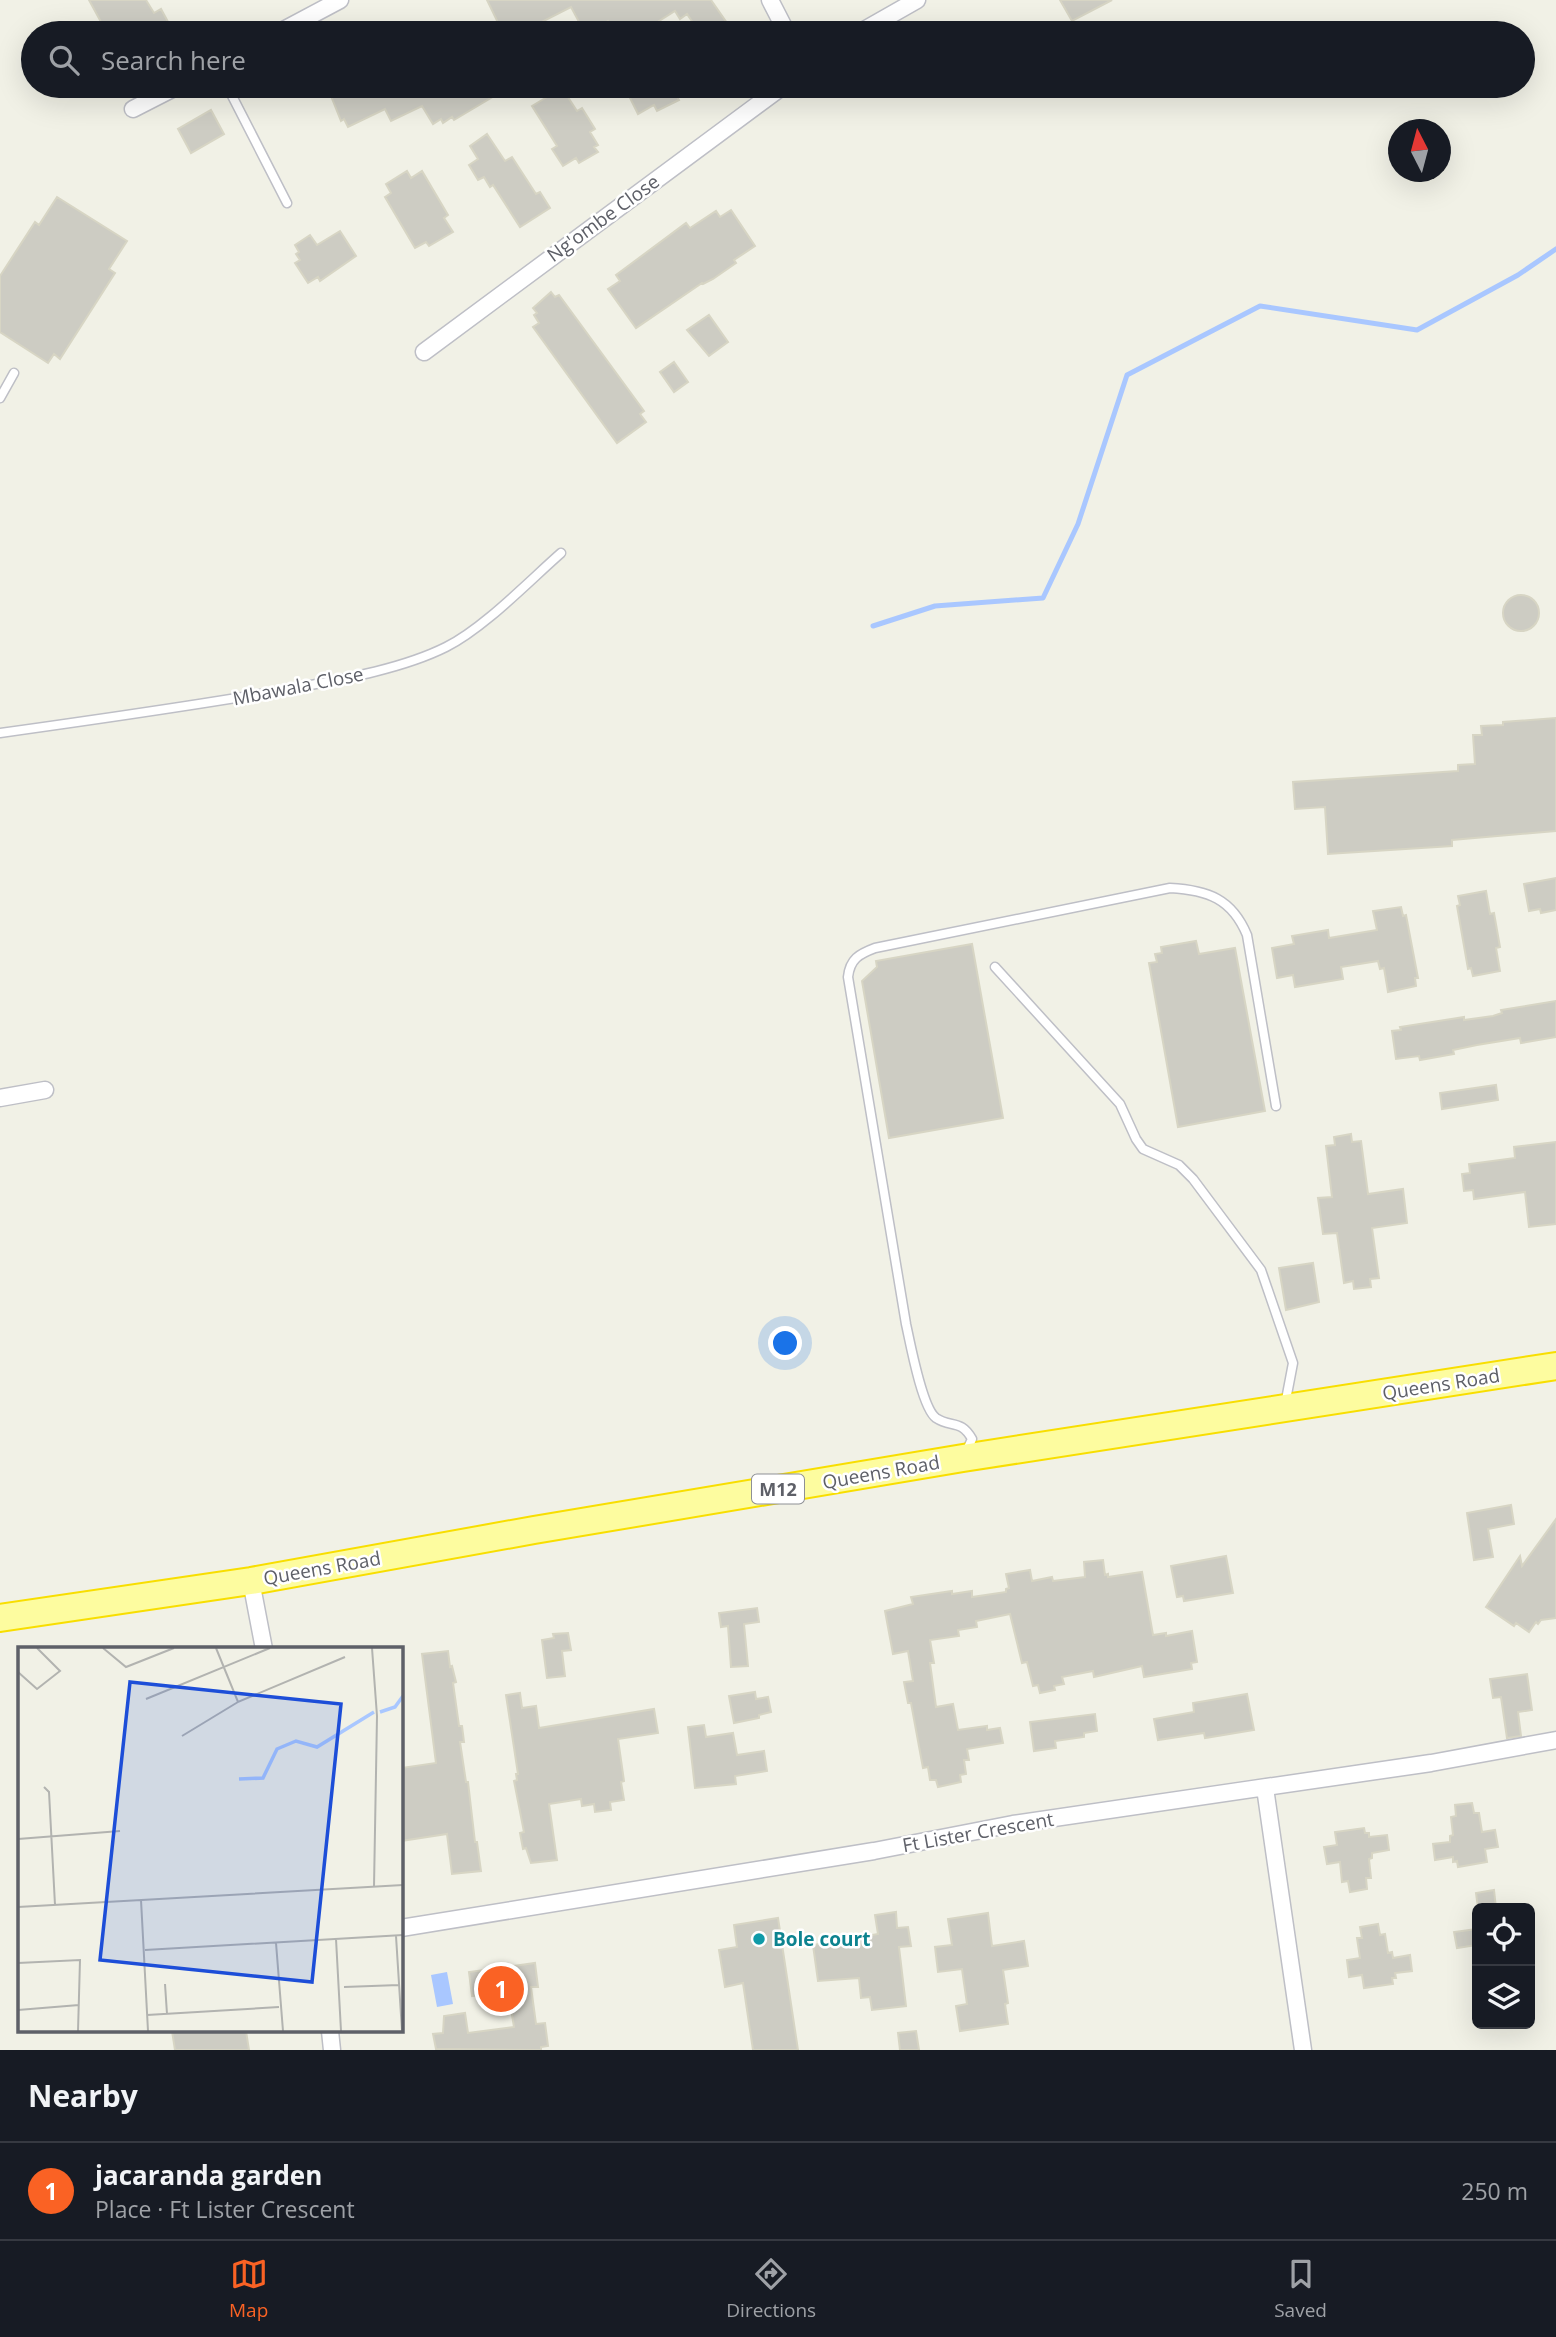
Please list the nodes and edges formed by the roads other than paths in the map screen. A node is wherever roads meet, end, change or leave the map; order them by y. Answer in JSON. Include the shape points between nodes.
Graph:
{"nodes":[{"id":1,"x":340,"y":0,"type":"edge"},
{"id":2,"x":769,"y":0,"type":"edge"},
{"id":3,"x":917,"y":0,"type":"edge"},
{"id":4,"x":301,"y":21,"type":"edge"},
{"id":5,"x":781,"y":21,"type":"edge"},
{"id":6,"x":880,"y":21,"type":"edge"},
{"id":7,"x":155,"y":98,"type":"edge"},
{"id":8,"x":234,"y":98,"type":"edge"},
{"id":9,"x":767,"y":98,"type":"edge"},
{"id":10,"x":133,"y":109,"type":"dead end"},
{"id":11,"x":287,"y":203,"type":"dead end"},
{"id":12,"x":424,"y":352,"type":"dead end"},
{"id":13,"x":14,"y":373,"type":"dead end"},
{"id":14,"x":0,"y":398,"type":"edge"},
{"id":15,"x":561,"y":553,"type":"dead end"},
{"id":16,"x":0,"y":733,"type":"edge"},
{"id":17,"x":995,"y":967,"type":"dead end"},
{"id":18,"x":45,"y":1090,"type":"dead end"},
{"id":19,"x":0,"y":1098,"type":"edge"},
{"id":20,"x":1276,"y":1106,"type":"dead end"},
{"id":21,"x":1556,"y":1366,"type":"edge"},
{"id":22,"x":1285,"y":1408,"type":"junction"},
{"id":23,"x":963,"y":1458,"type":"junction"},
{"id":24,"x":251,"y":1581,"type":"junction"},
{"id":25,"x":0,"y":1618,"type":"edge"},
{"id":26,"x":264,"y":1647,"type":"edge"},
{"id":27,"x":1556,"y":1740,"type":"edge"},
{"id":28,"x":1265,"y":1788,"type":"junction"},
{"id":29,"x":402,"y":1928,"type":"edge"},
{"id":30,"x":330,"y":2032,"type":"edge"},
{"id":31,"x":332,"y":2050,"type":"edge"},
{"id":32,"x":1303,"y":2050,"type":"edge"}],
"edges":[{"from":1,"to":4,"type":"street"},
{"from":2,"to":5,"type":"street"},
{"from":3,"to":6,"type":"street"},
{"from":7,"to":10,"type":"street"},
{"from":8,"to":11,"type":"lane"},
{"from":9,"to":12,"type":"street","name":"Ng'ombe Close"},
{"from":13,"to":14,"type":"lane"},
{"from":15,"to":16,"type":"lane","name":"Mbawala Close","via":[[472,630],[447,647],[408,661],[350,678]]},
{"from":17,"to":22,"type":"lane","via":[[1120,1104],[1143,1149],[1179,1165],[1194,1179],[1261,1270],[1293,1363]]},
{"from":18,"to":19,"type":"street"},
{"from":20,"to":23,"type":"lane","via":[[1247,935],[1240,917],[1210,894],[1170,888],[875,947],[855,958],[848,977],[913,1358],[930,1412],[962,1426],[972,1439]]},
{"from":21,"to":22,"type":"highway","name":"Queens Road","number":"M12"},
{"from":22,"to":23,"type":"highway","name":"Queens Road","number":"M12"},
{"from":23,"to":24,"type":"highway","name":"Queens Road","number":"M12"},
{"from":24,"to":25,"type":"highway","name":"Queens Road","number":"M12"},
{"from":24,"to":26,"type":"street"},
{"from":27,"to":28,"type":"street","name":"Ft Lister Crescent"},
{"from":28,"to":29,"type":"street","name":"Ft Lister Crescent","via":[[1013,1824]]},
{"from":28,"to":32,"type":"street"},
{"from":30,"to":31,"type":"street"}]}
